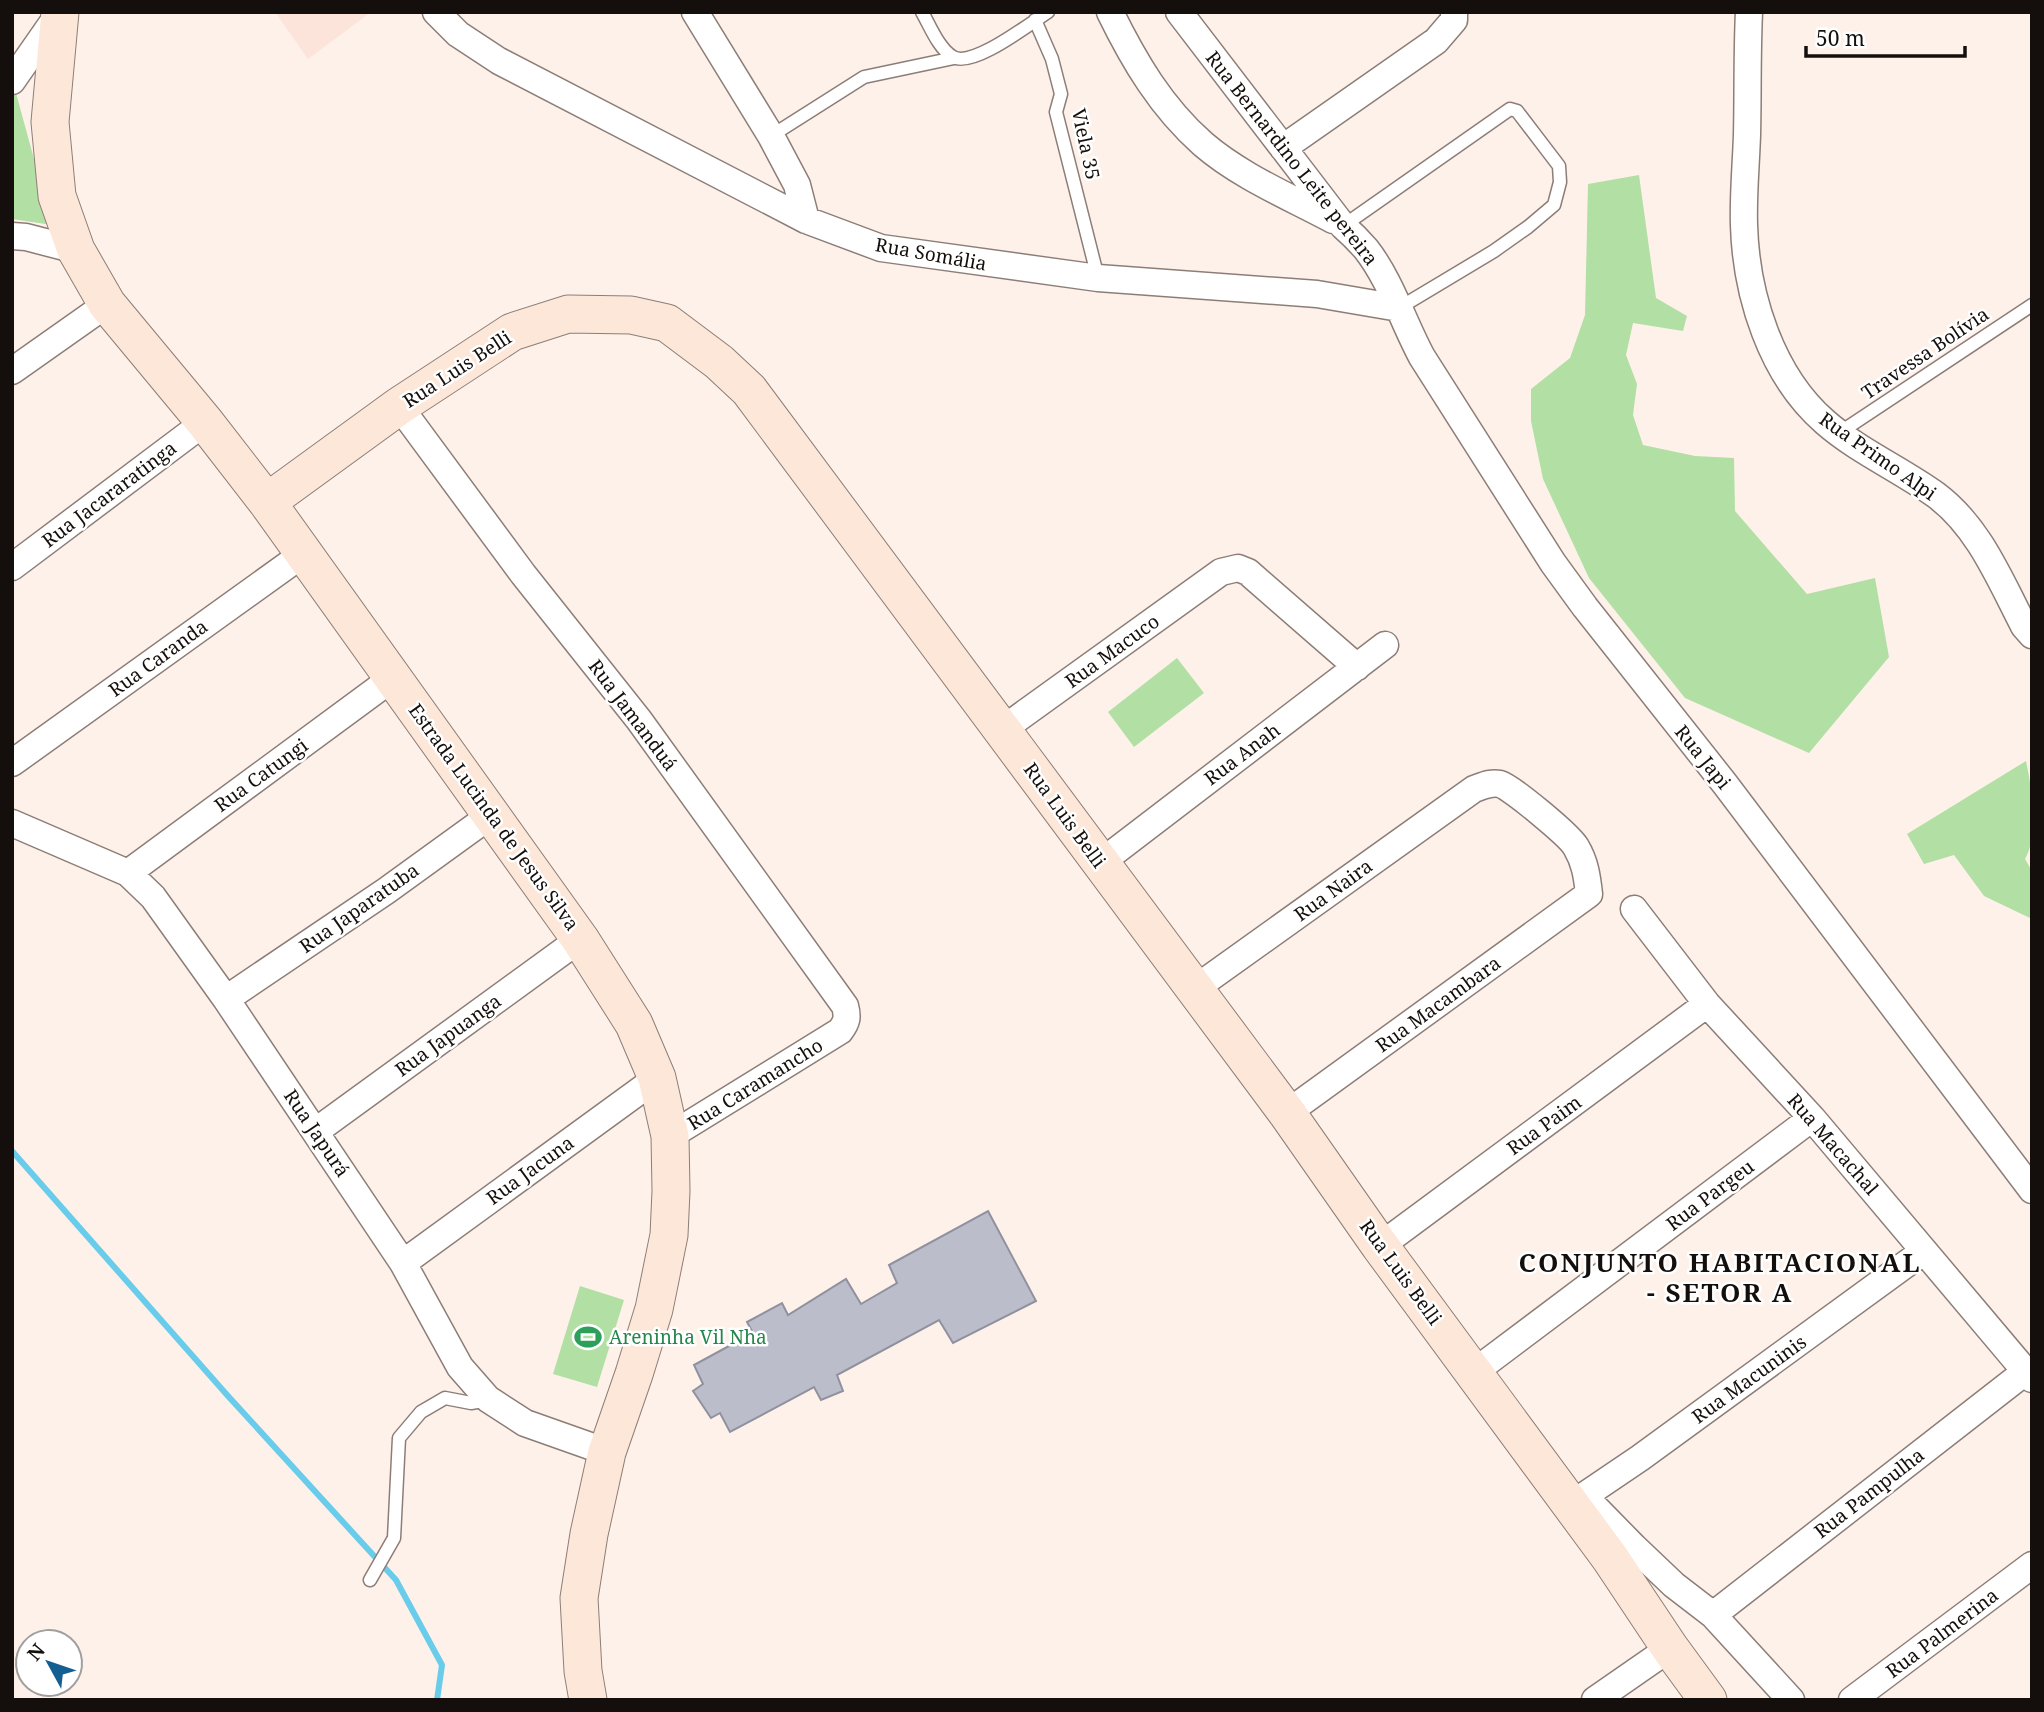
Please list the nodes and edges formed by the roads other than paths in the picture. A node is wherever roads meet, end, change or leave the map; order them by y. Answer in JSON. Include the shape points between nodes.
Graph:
{"nodes":[{"id":1,"x":436,"y":12,"type":"edge"},
{"id":2,"x":695,"y":12,"type":"edge"},
{"id":3,"x":922,"y":12,"type":"edge"},
{"id":4,"x":1048,"y":12,"type":"edge"},
{"id":5,"x":1110,"y":12,"type":"edge"},
{"id":6,"x":1180,"y":12,"type":"edge"},
{"id":7,"x":1454,"y":12,"type":"edge"},
{"id":8,"x":1749,"y":12,"type":"edge"},
{"id":9,"x":59,"y":13,"type":"edge"},
{"id":10,"x":1035,"y":20,"type":"junction"},
{"id":11,"x":954,"y":58,"type":"junction"},
{"id":12,"x":12,"y":81,"type":"edge"},
{"id":13,"x":771,"y":136,"type":"junction"},
{"id":14,"x":1283,"y":148,"type":"junction"},
{"id":15,"x":806,"y":220,"type":"junction"},
{"id":16,"x":1343,"y":226,"type":"junction"},
{"id":17,"x":12,"y":236,"type":"edge"},
{"id":18,"x":76,"y":250,"type":"junction"},
{"id":19,"x":1098,"y":278,"type":"junction"},
{"id":20,"x":107,"y":304,"type":"junction"},
{"id":21,"x":2032,"y":305,"type":"edge"},
{"id":22,"x":1399,"y":308,"type":"junction"},
{"id":23,"x":12,"y":371,"type":"edge"},
{"id":24,"x":398,"y":406,"type":"junction"},
{"id":25,"x":205,"y":422,"type":"junction"},
{"id":26,"x":1839,"y":433,"type":"junction"},
{"id":27,"x":267,"y":502,"type":"junction"},
{"id":28,"x":303,"y":554,"type":"junction"},
{"id":29,"x":12,"y":567,"type":"edge"},
{"id":30,"x":2032,"y":635,"type":"edge"},
{"id":31,"x":1385,"y":645,"type":"dead end"},
{"id":32,"x":1357,"y":667,"type":"junction"},
{"id":33,"x":394,"y":677,"type":"junction"},
{"id":34,"x":1003,"y":729,"type":"junction"},
{"id":35,"x":12,"y":763,"type":"edge"},
{"id":36,"x":491,"y":816,"type":"junction"},
{"id":37,"x":12,"y":823,"type":"edge"},
{"id":38,"x":1100,"y":863,"type":"junction"},
{"id":39,"x":128,"y":873,"type":"junction"},
{"id":40,"x":1589,"y":894,"type":"joint"},
{"id":41,"x":1634,"y":909,"type":"dead end"},
{"id":42,"x":580,"y":939,"type":"junction"},
{"id":43,"x":1193,"y":990,"type":"junction"},
{"id":44,"x":226,"y":999,"type":"junction"},
{"id":45,"x":1707,"y":1004,"type":"junction"},
{"id":46,"x":840,"y":1031,"type":"joint"},
{"id":47,"x":657,"y":1078,"type":"junction"},
{"id":48,"x":1287,"y":1113,"type":"junction"},
{"id":49,"x":1812,"y":1118,"type":"junction"},
{"id":50,"x":316,"y":1131,"type":"junction"},
{"id":51,"x":670,"y":1136,"type":"junction"},
{"id":52,"x":2032,"y":1190,"type":"edge"},
{"id":53,"x":1380,"y":1246,"type":"junction"},
{"id":54,"x":1924,"y":1251,"type":"junction"},
{"id":55,"x":403,"y":1263,"type":"junction"},
{"id":56,"x":1474,"y":1372,"type":"junction"},
{"id":57,"x":2029,"y":1376,"type":"edge"},
{"id":58,"x":488,"y":1399,"type":"junction"},
{"id":59,"x":607,"y":1452,"type":"junction"},
{"id":60,"x":1578,"y":1500,"type":"junction"},
{"id":61,"x":2032,"y":1565,"type":"edge"},
{"id":62,"x":370,"y":1580,"type":"dead end"},
{"id":63,"x":1713,"y":1615,"type":"junction"},
{"id":64,"x":1670,"y":1648,"type":"junction"},
{"id":65,"x":588,"y":1700,"type":"edge"},
{"id":66,"x":1595,"y":1700,"type":"edge"},
{"id":67,"x":1708,"y":1700,"type":"edge"},
{"id":68,"x":1791,"y":1700,"type":"edge"},
{"id":69,"x":1852,"y":1700,"type":"edge"}],
"edges":[{"from":1,"to":15,"type":"street","name":"Rua Somália","via":[[458,34],[499,61]]},
{"from":2,"to":13,"type":"street"},
{"from":3,"to":11,"type":"lane"},
{"from":4,"to":10,"type":"lane"},
{"from":5,"to":16,"type":"street","via":[[1132,58],[1161,99],[1203,144],[1237,168]]},
{"from":6,"to":14,"type":"street","name":"Rua Bernardino Leite pereira"},
{"from":7,"to":14,"type":"street","via":[[1454,20],[1436,41]]},
{"from":8,"to":26,"type":"street","name":"Rua Primo Alpi","via":[[1744,226],[1748,269],[1768,341],[1781,368],[1801,399]]},
{"from":9,"to":12,"type":"street"},
{"from":9,"to":18,"type":"street","name":"Estrada Lucinda de Jesus Silva","via":[[50,122],[57,196]]},
{"from":10,"to":11,"type":"lane","via":[[979,55]]},
{"from":10,"to":19,"type":"lane","name":"Viela 35","via":[[1061,94],[1056,113]]},
{"from":11,"to":13,"type":"lane","via":[[863,77]]},
{"from":13,"to":15,"type":"street","via":[[797,185]]},
{"from":14,"to":16,"type":"street","name":"Rua Bernardino Leite pereira"},
{"from":15,"to":19,"type":"street","name":"Rua Somália","via":[[881,248]]},
{"from":16,"to":22,"type":"street","name":"Rua Bernardino Leite pereira","via":[[1366,249]]},
{"from":16,"to":22,"type":"lane","via":[[1510,109],[1517,111],[1559,166],[1554,205],[1494,251]]},
{"from":17,"to":18,"type":"street"},
{"from":18,"to":20,"type":"street","name":"Estrada Lucinda de Jesus Silva"},
{"from":19,"to":22,"type":"street","name":"Rua Somália","via":[[1318,293]]},
{"from":20,"to":23,"type":"street"},
{"from":20,"to":25,"type":"street","name":"Estrada Lucinda de Jesus Silva"},
{"from":21,"to":26,"type":"lane","name":"Travessa Bolívia"},
{"from":22,"to":52,"type":"street","name":"Rua Japi","via":[[1422,357],[1553,563]]},
{"from":24,"to":27,"type":"street","name":"Rua Luis Belli"},
{"from":24,"to":34,"type":"street","name":"Rua Luis Belli","via":[[512,332],[568,314],[631,315],[667,323],[748,390]]},
{"from":24,"to":46,"type":"street","name":"Rua Jamanduá","via":[[639,720],[845,1006],[848,1015]]},
{"from":25,"to":27,"type":"street","name":"Estrada Lucinda de Jesus Silva"},
{"from":25,"to":29,"type":"street","name":"Rua Jacararatinga"},
{"from":26,"to":30,"type":"street","name":"Rua Primo Alpi","via":[[1937,496],[1959,516]]},
{"from":27,"to":28,"type":"street","name":"Estrada Lucinda de Jesus Silva"},
{"from":28,"to":33,"type":"street","name":"Estrada Lucinda de Jesus Silva"},
{"from":28,"to":35,"type":"street","name":"Rua Caranda"},
{"from":31,"to":32,"type":"street","name":"Rua Anah"},
{"from":32,"to":34,"type":"street","name":"Rua Macuco","via":[[1238,568],[1221,572]]},
{"from":32,"to":38,"type":"street","name":"Rua Anah"},
{"from":33,"to":36,"type":"street","name":"Estrada Lucinda de Jesus Silva"},
{"from":33,"to":39,"type":"street","name":"Rua Catungi"},
{"from":34,"to":38,"type":"street","name":"Rua Luis Belli"},
{"from":36,"to":42,"type":"street","name":"Estrada Lucinda de Jesus Silva"},
{"from":36,"to":44,"type":"street","name":"Rua Japaratuba"},
{"from":37,"to":39,"type":"street","name":"Rua Japurá"},
{"from":38,"to":43,"type":"street","name":"Rua Luis Belli"},
{"from":39,"to":44,"type":"street","name":"Rua Japurá","via":[[153,897]]},
{"from":40,"to":43,"type":"street","name":"Rua Naira","via":[[1586,865],[1574,843],[1502,785],[1489,783],[1474,789]]},
{"from":40,"to":48,"type":"street","name":"Rua Macambara"},
{"from":41,"to":45,"type":"street","name":"Rua Macachal"},
{"from":42,"to":47,"type":"street","name":"Estrada Lucinda de Jesus Silva","via":[[634,1024]]},
{"from":42,"to":50,"type":"street","name":"Rua Japuanga"},
{"from":43,"to":48,"type":"street","name":"Rua Luis Belli"},
{"from":44,"to":50,"type":"street","name":"Rua Japurá"},
{"from":45,"to":49,"type":"street","name":"Rua Macachal"},
{"from":45,"to":53,"type":"street","name":"Rua Paim"},
{"from":46,"to":51,"type":"street","name":"Rua Caramancho"},
{"from":47,"to":51,"type":"street","name":"Estrada Lucinda de Jesus Silva"},
{"from":47,"to":55,"type":"street","name":"Rua Jacuna"},
{"from":48,"to":53,"type":"street","name":"Rua Luis Belli"},
{"from":49,"to":54,"type":"street","name":"Rua Macachal"},
{"from":49,"to":56,"type":"street","name":"Rua Pargeu"},
{"from":50,"to":55,"type":"street","name":"Rua Japurá"},
{"from":51,"to":59,"type":"street","name":"Estrada Lucinda de Jesus Silva","via":[[671,1191],[664,1259],[654,1309]]},
{"from":53,"to":56,"type":"street","name":"Rua Luis Belli"},
{"from":54,"to":57,"type":"street","name":"Rua Macachal"},
{"from":54,"to":60,"type":"street","name":"Rua Macuninis"},
{"from":55,"to":58,"type":"street","name":"Rua Japurá","via":[[460,1367]]},
{"from":56,"to":60,"type":"street","name":"Rua Luis Belli"},
{"from":57,"to":63,"type":"street","name":"Rua Pampulha"},
{"from":58,"to":59,"type":"street","name":"Rua Japurá","via":[[524,1423]]},
{"from":58,"to":62,"type":"lane","via":[[471,1403],[445,1398],[421,1412],[399,1438],[394,1538]]},
{"from":59,"to":65,"type":"street","name":"Estrada Lucinda de Jesus Silva","via":[[579,1598]]},
{"from":60,"to":63,"type":"street"},
{"from":60,"to":64,"type":"street","name":"Rua Luis Belli"},
{"from":61,"to":69,"type":"street","name":"Rua Palmerina"},
{"from":63,"to":68,"type":"street"},
{"from":64,"to":66,"type":"street"},
{"from":64,"to":67,"type":"street","name":"Rua Luis Belli"}]}
